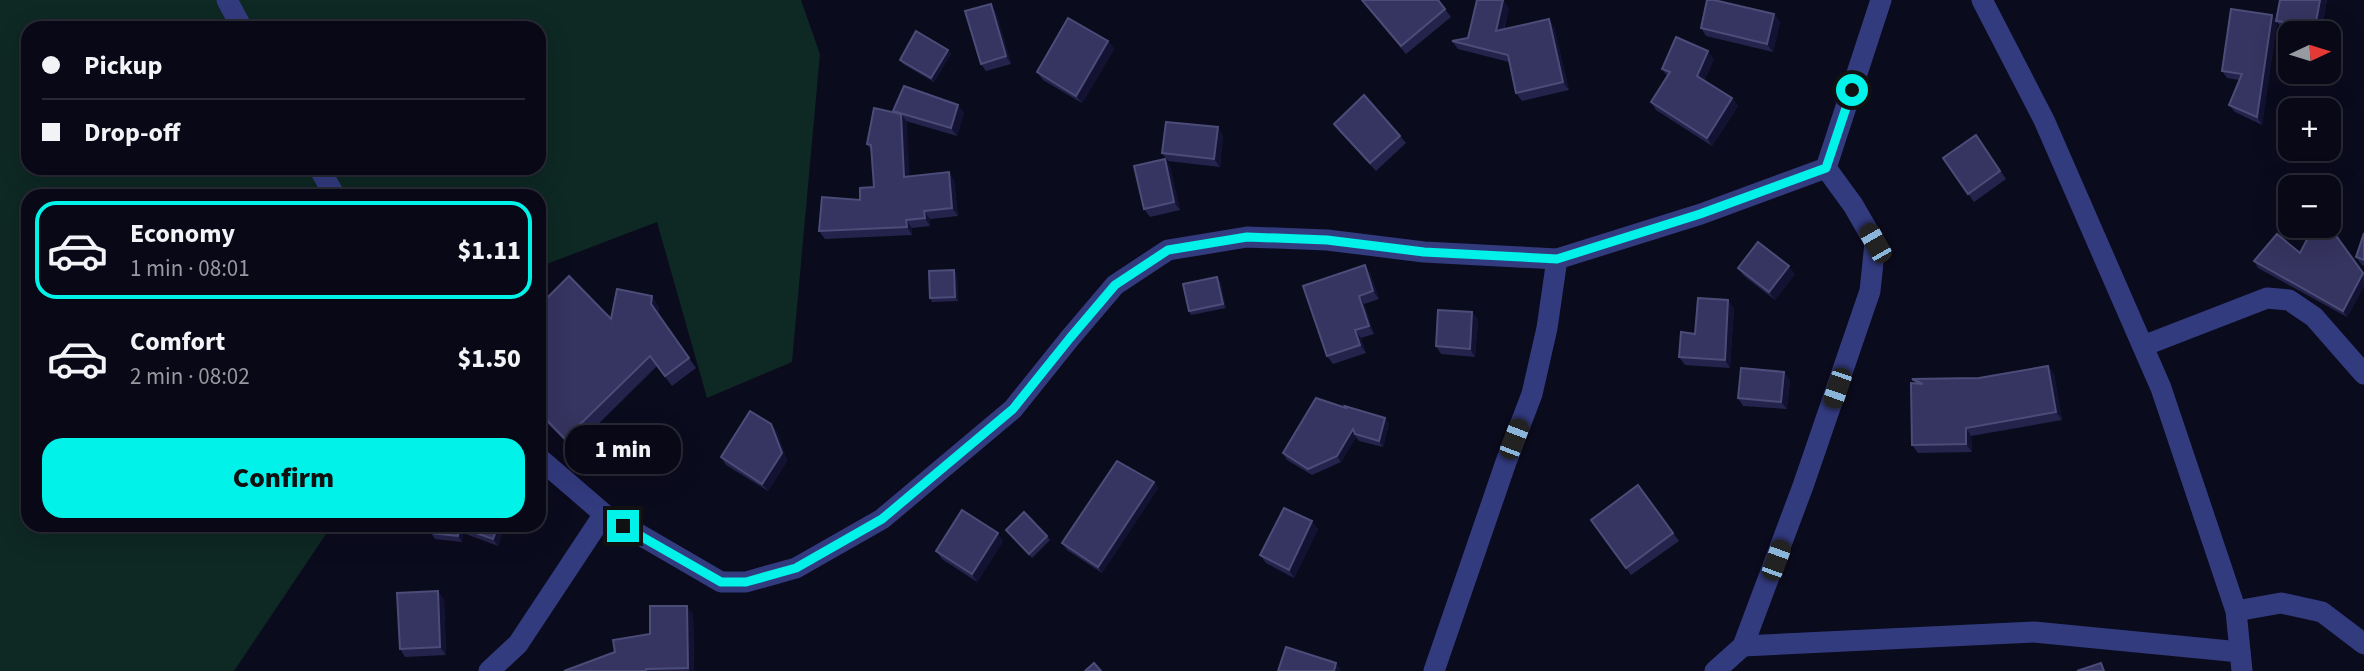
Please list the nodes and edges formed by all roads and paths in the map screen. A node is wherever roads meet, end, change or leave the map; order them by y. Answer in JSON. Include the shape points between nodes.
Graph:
{"nodes":[{"id":1,"x":227,"y":0,"type":"edge"},
{"id":2,"x":1982,"y":0,"type":"edge"},
{"id":3,"x":1874,"y":4,"type":"edge"},
{"id":4,"x":238,"y":21,"type":"edge"},
{"id":5,"x":1826,"y":168,"type":"junction"},
{"id":6,"x":1557,"y":259,"type":"junction"},
{"id":7,"x":2143,"y":346,"type":"junction"},
{"id":8,"x":2364,"y":374,"type":"edge"},
{"id":9,"x":546,"y":464,"type":"edge"},
{"id":10,"x":604,"y":514,"type":"junction"},
{"id":11,"x":2236,"y":611,"type":"junction"},
{"id":12,"x":2364,"y":644,"type":"edge"},
{"id":13,"x":1742,"y":646,"type":"junction"},
{"id":14,"x":2241,"y":661,"type":"edge"},
{"id":15,"x":488,"y":671,"type":"edge"},
{"id":16,"x":1434,"y":671,"type":"edge"},
{"id":17,"x":1715,"y":671,"type":"edge"}],
"edges":[{"from":1,"to":4,"type":"street"},
{"from":2,"to":7,"type":"street","via":[[2045,120]]},
{"from":3,"to":5,"type":"street"},
{"from":5,"to":6,"type":"street"},
{"from":5,"to":13,"type":"street","via":[[1875,243],[1870,290]]},
{"from":6,"to":10,"type":"street","via":[[1247,237],[1168,250],[1115,285],[1013,409],[882,519],[796,568],[746,582],[721,582]]},
{"from":6,"to":16,"type":"street","via":[[1532,394]]},
{"from":7,"to":8,"type":"street","via":[[2267,298],[2289,300],[2314,317]]},
{"from":7,"to":11,"type":"street"},
{"from":9,"to":10,"type":"street"},
{"from":10,"to":15,"type":"street","via":[[518,644]]},
{"from":11,"to":12,"type":"street","via":[[2281,603],[2322,612]]},
{"from":11,"to":14,"type":"street"},
{"from":13,"to":14,"type":"street","via":[[2034,632]]},
{"from":13,"to":17,"type":"street"}]}
